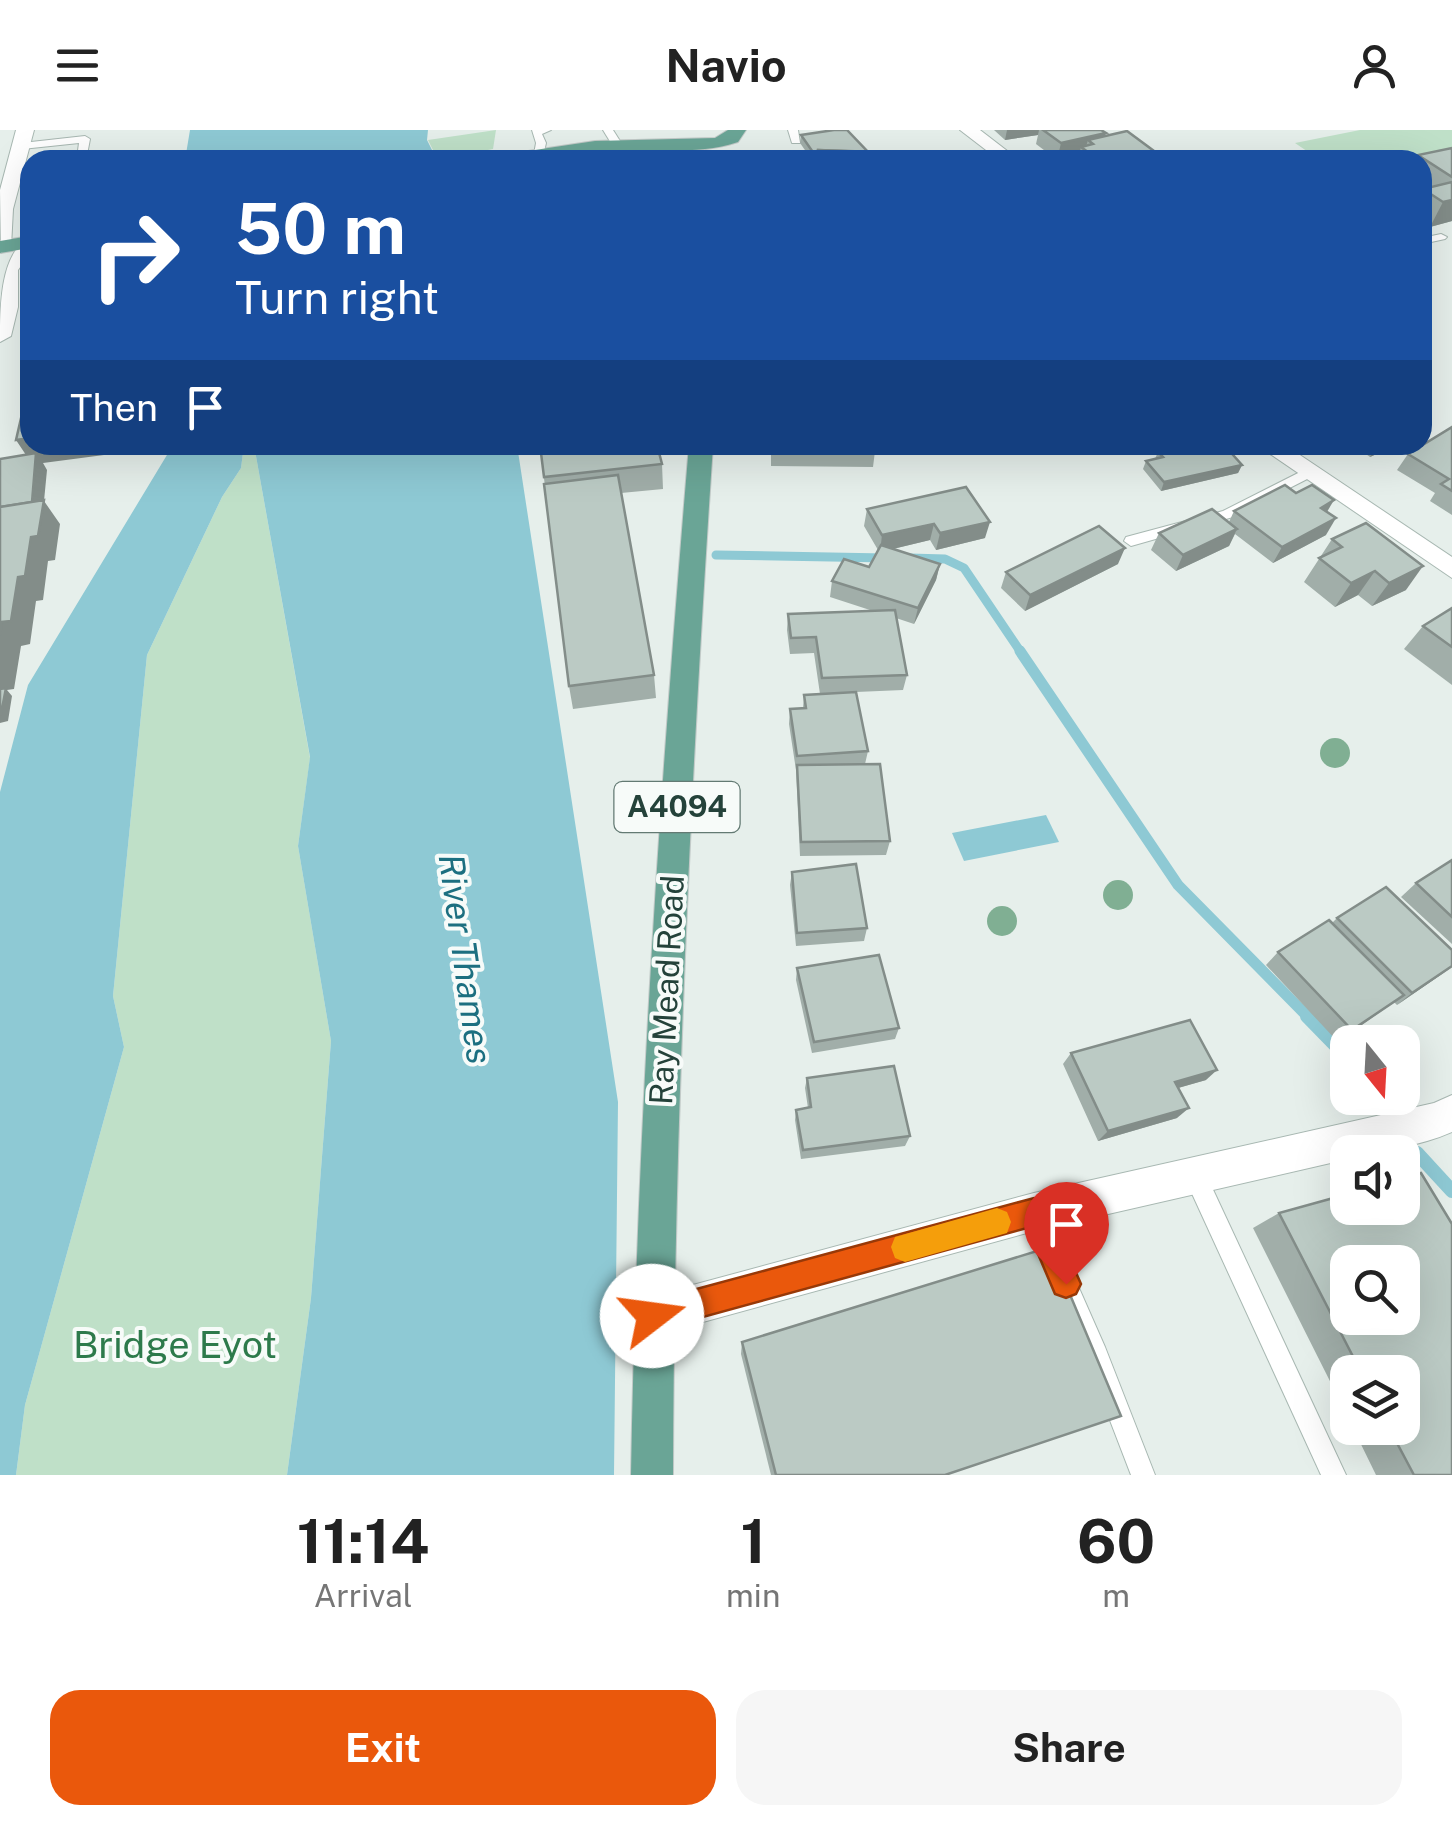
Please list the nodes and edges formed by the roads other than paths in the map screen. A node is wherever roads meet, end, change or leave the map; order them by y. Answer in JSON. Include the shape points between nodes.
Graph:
{"nodes":[{"id":1,"x":546,"y":130,"type":"edge"},
{"id":2,"x":662,"y":130,"type":"edge"},
{"id":3,"x":969,"y":130,"type":"edge"},
{"id":4,"x":737,"y":133,"type":"edge"},
{"id":5,"x":611,"y":135,"type":"edge"},
{"id":6,"x":23,"y":138,"type":"edge"},
{"id":7,"x":690,"y":138,"type":"edge"},
{"id":8,"x":596,"y":146,"type":"junction"},
{"id":9,"x":83,"y":150,"type":"edge"},
{"id":10,"x":540,"y":150,"type":"edge"},
{"id":11,"x":568,"y":150,"type":"edge"},
{"id":12,"x":996,"y":150,"type":"edge"},
{"id":13,"x":1441,"y":237,"type":"dead end"},
{"id":14,"x":1432,"y":239,"type":"edge"},
{"id":15,"x":1,"y":247,"type":"edge"},
{"id":16,"x":20,"y":253,"type":"edge"},
{"id":17,"x":0,"y":336,"type":"edge"},
{"id":18,"x":700,"y":455,"type":"edge"},
{"id":19,"x":1284,"y":455,"type":"edge"},
{"id":20,"x":1310,"y":472,"type":"junction"},
{"id":21,"x":1131,"y":541,"type":"dead end"},
{"id":22,"x":1452,"y":569,"type":"edge"},
{"id":23,"x":1452,"y":1114,"type":"edge"},
{"id":24,"x":1194,"y":1174,"type":"junction"},
{"id":25,"x":1034,"y":1212,"type":"junction"},
{"id":26,"x":652,"y":1316,"type":"junction"},
{"id":27,"x":652,"y":1475,"type":"edge"},
{"id":28,"x":1143,"y":1475,"type":"edge"},
{"id":29,"x":1334,"y":1475,"type":"edge"}],
"edges":[{"from":1,"to":10,"type":"lane","via":[[536,132]]},
{"from":2,"to":5,"type":"main road"},
{"from":3,"to":12,"type":"street"},
{"from":4,"to":7,"type":"main road","via":[[717,143]]},
{"from":5,"to":8,"type":"main road"},
{"from":6,"to":9,"type":"lane","via":[[85,139]]},
{"from":6,"to":15,"type":"street"},
{"from":7,"to":8,"type":"main road"},
{"from":8,"to":11,"type":"main road"},
{"from":13,"to":14,"type":"lane"},
{"from":16,"to":17,"type":"street","via":[[8,266]]},
{"from":18,"to":26,"type":"main road","name":"Ray Mead Road","number":"A4094"},
{"from":19,"to":20,"type":"street"},
{"from":20,"to":21,"type":"lane","via":[[1228,514]]},
{"from":20,"to":22,"type":"street"},
{"from":23,"to":24,"type":"street"},
{"from":24,"to":25,"type":"street"},
{"from":24,"to":29,"type":"lane"},
{"from":25,"to":26,"type":"street"},
{"from":25,"to":28,"type":"lane"},
{"from":26,"to":27,"type":"main road","name":"Ray Mead Road","number":"A4094"}]}
